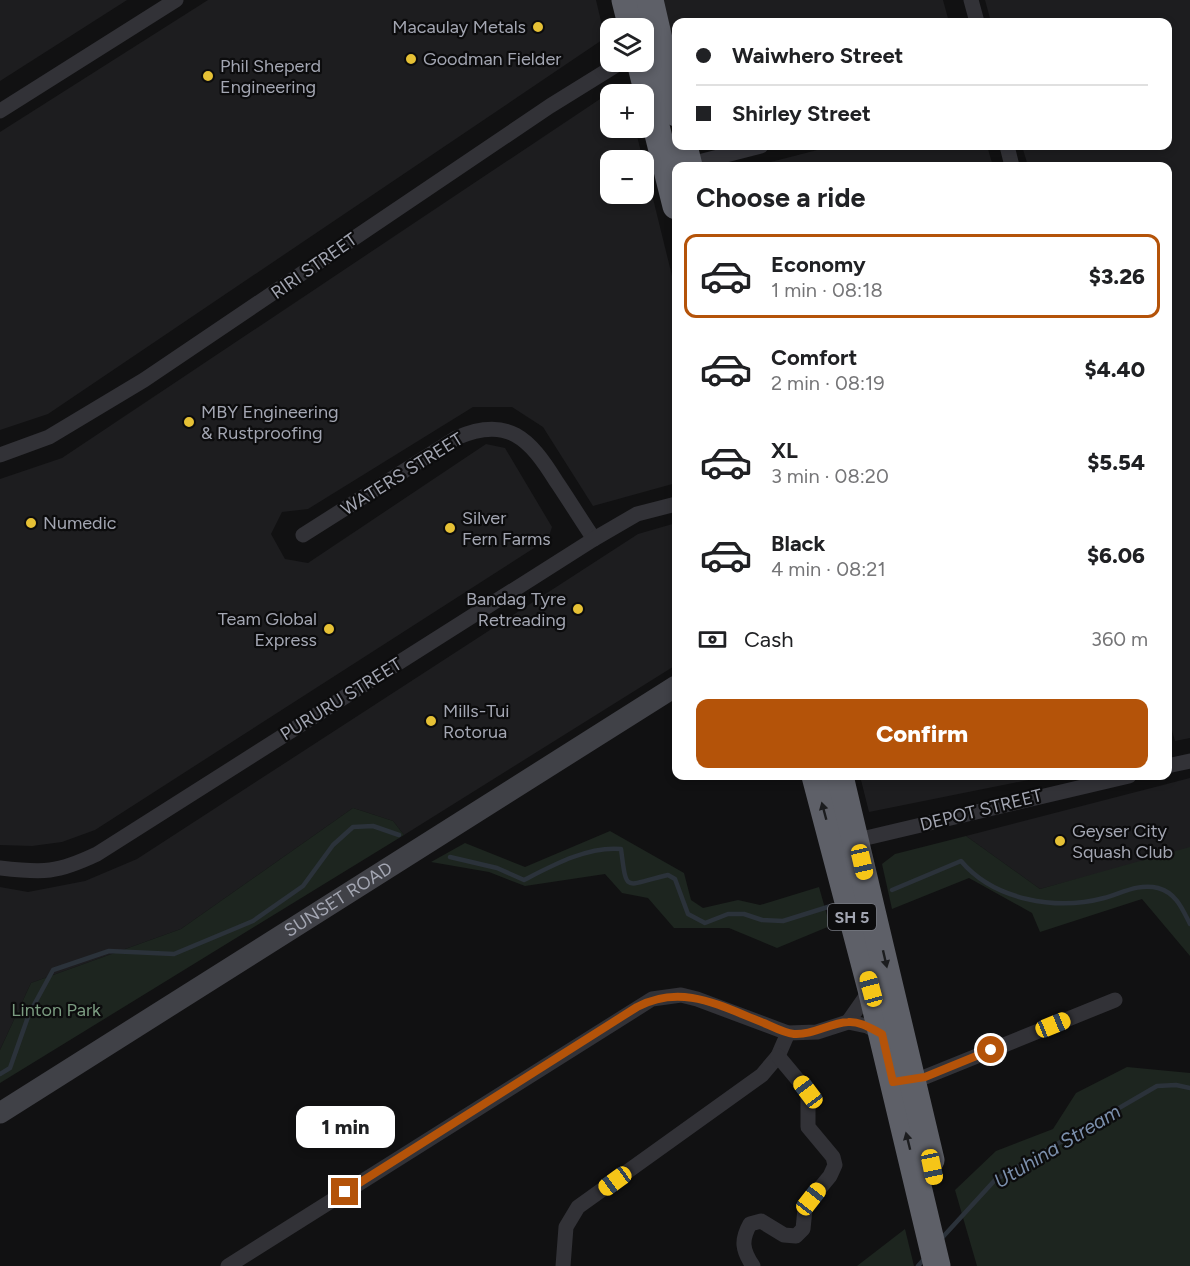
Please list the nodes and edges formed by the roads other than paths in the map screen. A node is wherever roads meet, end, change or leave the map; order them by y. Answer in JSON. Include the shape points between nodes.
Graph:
{"nodes":[{"id":1,"x":176,"y":0,"type":"edge"},
{"id":2,"x":625,"y":0,"type":"edge"},
{"id":3,"x":650,"y":0,"type":"edge"},
{"id":4,"x":971,"y":0,"type":"edge"},
{"id":5,"x":630,"y":18,"type":"edge"},
{"id":6,"x":650,"y":18,"type":"edge"},
{"id":7,"x":976,"y":18,"type":"edge"},
{"id":8,"x":654,"y":52,"type":"edge"},
{"id":9,"x":605,"y":72,"type":"edge"},
{"id":10,"x":644,"y":72,"type":"edge"},
{"id":11,"x":672,"y":102,"type":"edge"},
{"id":12,"x":0,"y":111,"type":"edge"},
{"id":13,"x":672,"y":141,"type":"edge"},
{"id":14,"x":742,"y":150,"type":"edge"},
{"id":15,"x":686,"y":162,"type":"edge"},
{"id":16,"x":0,"y":455,"type":"edge"},
{"id":17,"x":672,"y":505,"type":"edge"},
{"id":18,"x":303,"y":535,"type":"dead end"},
{"id":19,"x":594,"y":539,"type":"junction"},
{"id":20,"x":672,"y":689,"type":"edge"},
{"id":21,"x":1190,"y":761,"type":"edge"},
{"id":22,"x":1172,"y":765,"type":"edge"},
{"id":23,"x":817,"y":780,"type":"edge"},
{"id":24,"x":840,"y":780,"type":"edge"},
{"id":25,"x":1112,"y":780,"type":"edge"},
{"id":26,"x":845,"y":843,"type":"junction"},
{"id":27,"x":0,"y":868,"type":"edge"},
{"id":28,"x":871,"y":989,"type":"junction"},
{"id":29,"x":1115,"y":1000,"type":"dead end"},
{"id":30,"x":848,"y":1022,"type":"junction"},
{"id":31,"x":788,"y":1032,"type":"junction"},
{"id":32,"x":882,"y":1034,"type":"junction"},
{"id":33,"x":778,"y":1056,"type":"junction"},
{"id":34,"x":903,"y":1080,"type":"junction"},
{"id":35,"x":0,"y":1113,"type":"edge"},
{"id":36,"x":945,"y":1261,"type":"edge"},
{"id":37,"x":228,"y":1266,"type":"edge"},
{"id":38,"x":563,"y":1266,"type":"edge"},
{"id":39,"x":753,"y":1266,"type":"edge"}],
"edges":[{"from":1,"to":12,"type":"street"},
{"from":2,"to":5,"type":"highway"},
{"from":3,"to":6,"type":"highway"},
{"from":4,"to":7,"type":"street"},
{"from":8,"to":11,"type":"highway"},
{"from":9,"to":16,"type":"street","name":"RIRI STREET","via":[[144,380],[49,437]]},
{"from":10,"to":13,"type":"highway"},
{"from":14,"to":15,"type":"street"},
{"from":17,"to":19,"type":"street","name":"PURURU STREET","via":[[637,514]]},
{"from":18,"to":19,"type":"street","name":"WATERS STREET","via":[[456,438],[491,428],[521,436],[538,452]]},
{"from":19,"to":27,"type":"street","name":"PURURU STREET","via":[[97,854],[66,868],[34,872]]},
{"from":20,"to":35,"type":"main road","name":"SUNSET ROAD"},
{"from":21,"to":22,"type":"street"},
{"from":26,"to":23,"type":"highway","number":"SH 5","one_way":true},
{"from":24,"to":26,"type":"highway","number":"SH 5"},
{"from":25,"to":26,"type":"street","name":"DEPOT STREET"},
{"from":26,"to":28,"type":"highway","number":"SH 5"},
{"from":26,"to":34,"type":"highway","number":"SH 5","one_way":true},
{"from":28,"to":30,"type":"street"},
{"from":28,"to":32,"type":"highway","number":"SH 5"},
{"from":29,"to":34,"type":"street","via":[[925,1077]]},
{"from":30,"to":31,"type":"street","via":[[817,1032]]},
{"from":30,"to":32,"type":"street"},
{"from":31,"to":33,"type":"street"},
{"from":31,"to":37,"type":"street","via":[[681,995],[652,999]]},
{"from":32,"to":34,"type":"highway","number":"SH 5"},
{"from":33,"to":38,"type":"street","via":[[762,1075],[578,1207],[566,1227]]},
{"from":33,"to":39,"type":"street","via":[[808,1092],[808,1127],[833,1156],[834,1165],[811,1199],[803,1229],[796,1236],[784,1235],[761,1221],[750,1224],[742,1238],[745,1255]]},
{"from":34,"to":36,"type":"highway","number":"SH 5"}]}
